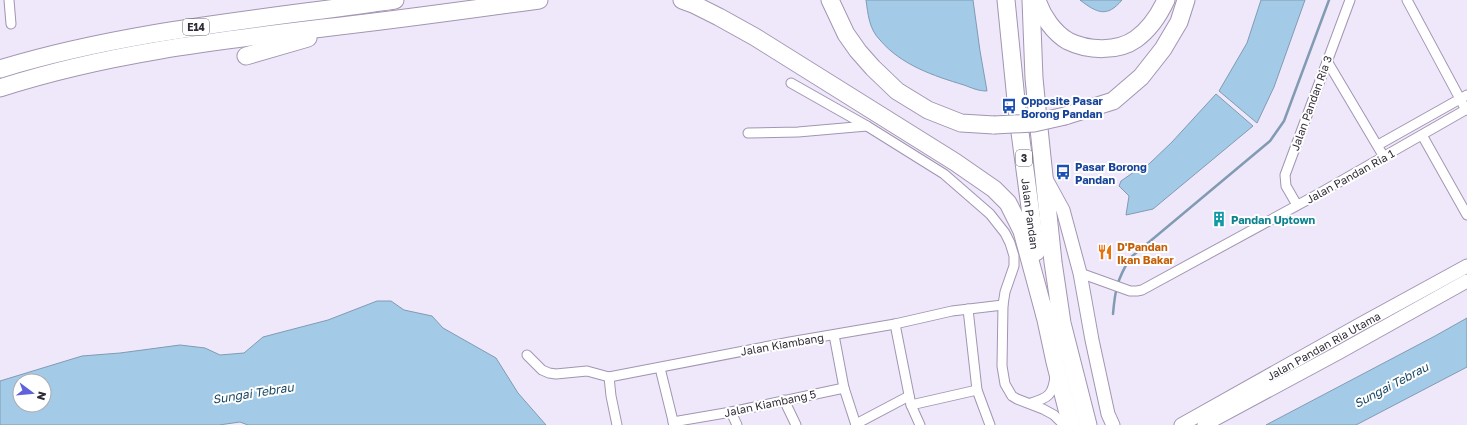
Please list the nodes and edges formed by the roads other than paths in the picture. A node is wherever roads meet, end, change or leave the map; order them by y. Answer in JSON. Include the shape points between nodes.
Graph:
{"nodes":[{"id":1,"x":9,"y":0,"type":"edge"},
{"id":2,"x":395,"y":0,"type":"edge"},
{"id":3,"x":539,"y":0,"type":"edge"},
{"id":4,"x":682,"y":0,"type":"edge"},
{"id":5,"x":830,"y":0,"type":"edge"},
{"id":6,"x":1006,"y":0,"type":"edge"},
{"id":7,"x":1031,"y":0,"type":"edge"},
{"id":8,"x":1038,"y":0,"type":"edge"},
{"id":9,"x":1166,"y":0,"type":"edge"},
{"id":10,"x":1186,"y":0,"type":"edge"},
{"id":11,"x":1350,"y":0,"type":"edge"},
{"id":12,"x":1408,"y":0,"type":"edge"},
{"id":13,"x":11,"y":24,"type":"dead end"},
{"id":14,"x":358,"y":24,"type":"junction"},
{"id":15,"x":246,"y":56,"type":"dead end"},
{"id":16,"x":1327,"y":61,"type":"junction"},
{"id":17,"x":0,"y":69,"type":"edge"},
{"id":18,"x":790,"y":83,"type":"dead end"},
{"id":19,"x":0,"y":88,"type":"edge"},
{"id":20,"x":1464,"y":97,"type":"edge"},
{"id":21,"x":1467,"y":109,"type":"edge"},
{"id":22,"x":867,"y":126,"type":"junction"},
{"id":23,"x":748,"y":133,"type":"dead end"},
{"id":24,"x":1422,"y":135,"type":"junction"},
{"id":25,"x":1378,"y":145,"type":"junction"},
{"id":26,"x":1384,"y":156,"type":"junction"},
{"id":27,"x":1043,"y":173,"type":"junction"},
{"id":28,"x":1297,"y":205,"type":"junction"},
{"id":29,"x":1467,"y":215,"type":"edge"},
{"id":30,"x":1467,"y":266,"type":"edge"},
{"id":31,"x":1080,"y":273,"type":"junction"},
{"id":32,"x":1467,"y":281,"type":"edge"},
{"id":33,"x":1003,"y":305,"type":"junction"},
{"id":34,"x":968,"y":309,"type":"junction"},
{"id":35,"x":1045,"y":316,"type":"junction"},
{"id":36,"x":895,"y":324,"type":"junction"},
{"id":37,"x":834,"y":334,"type":"junction"},
{"id":38,"x":527,"y":355,"type":"dead end"},
{"id":39,"x":1055,"y":362,"type":"junction"},
{"id":40,"x":660,"y":368,"type":"junction"},
{"id":41,"x":609,"y":377,"type":"junction"},
{"id":42,"x":844,"y":388,"type":"junction"},
{"id":43,"x":978,"y":390,"type":"junction"},
{"id":44,"x":909,"y":396,"type":"junction"},
{"id":45,"x":784,"y":400,"type":"junction"},
{"id":46,"x":1031,"y":403,"type":"junction"},
{"id":47,"x":911,"y":406,"type":"junction"},
{"id":48,"x":731,"y":412,"type":"junction"},
{"id":49,"x":1201,"y":422,"type":"edge"},
{"id":50,"x":673,"y":424,"type":"edge"},
{"id":51,"x":617,"y":425,"type":"edge"},
{"id":52,"x":737,"y":425,"type":"edge"},
{"id":53,"x":796,"y":425,"type":"edge"},
{"id":54,"x":856,"y":425,"type":"edge"},
{"id":55,"x":920,"y":425,"type":"edge"},
{"id":56,"x":990,"y":425,"type":"edge"},
{"id":57,"x":1064,"y":425,"type":"edge"},
{"id":58,"x":1071,"y":425,"type":"edge"},
{"id":59,"x":1088,"y":425,"type":"edge"},
{"id":60,"x":1113,"y":425,"type":"edge"},
{"id":61,"x":1180,"y":425,"type":"edge"}],
"edges":[{"from":1,"to":13,"type":"street"},
{"from":2,"to":17,"type":"highway","number":"E14","via":[[203,26],[81,47]]},
{"from":3,"to":14,"type":"highway","number":"E14"},
{"from":4,"to":35,"type":"highway","via":[[713,13],[755,37],[991,187],[1008,203],[1022,231]]},
{"from":5,"to":10,"type":"highway","bridge":true,"via":[[846,34],[858,51],[898,91],[928,110],[961,123],[994,125],[1034,123],[1113,101],[1141,77],[1162,49],[1179,22]]},
{"from":6,"to":35,"type":"highway","name":"Jalan Pandan","number":"3","via":[[1017,110]]},
{"from":7,"to":27,"type":"highway","name":"Jalan Pandan","number":"3","via":[[1034,78]]},
{"from":8,"to":9,"type":"highway","via":[[1048,22],[1057,32],[1069,41],[1099,48],[1112,48],[1136,39],[1154,22]]},
{"from":11,"to":16,"type":"street","name":"Jalan Pandan Ria 3"},
{"from":12,"to":20,"type":"street"},
{"from":14,"to":15,"type":"highway"},
{"from":14,"to":19,"type":"highway","number":"E14","via":[[203,42],[81,65]]},
{"from":16,"to":25,"type":"street"},
{"from":16,"to":28,"type":"street","name":"Jalan Pandan Ria 3","via":[[1285,174],[1286,186]]},
{"from":18,"to":22,"type":"street"},
{"from":20,"to":21,"type":"street"},
{"from":20,"to":25,"type":"street"},
{"from":21,"to":24,"type":"street","name":"Jalan Pandan Ria 1"},
{"from":22,"to":23,"type":"street"},
{"from":22,"to":33,"type":"street","via":[[944,174],[990,214],[1005,233],[1014,256],[1014,266]]},
{"from":24,"to":26,"type":"street","name":"Jalan Pandan Ria 1"},
{"from":24,"to":29,"type":"street"},
{"from":25,"to":26,"type":"street"},
{"from":26,"to":28,"type":"street","name":"Jalan Pandan Ria 1"},
{"from":27,"to":31,"type":"street","via":[[1063,210]]},
{"from":27,"to":59,"type":"highway","name":"Jalan Pandan","number":"3","via":[[1062,323]]},
{"from":28,"to":31,"type":"street","name":"Jalan Pandan Ria 1","via":[[1142,290],[1125,290]]},
{"from":30,"to":49,"type":"street","name":"Jalan Pandan Ria Utama"},
{"from":31,"to":60,"type":"street","via":[[1108,414]]},
{"from":32,"to":49,"type":"street","name":"Jalan Pandan Ria Utama","via":[[1338,353]]},
{"from":33,"to":34,"type":"street","name":"Jalan Kiambang"},
{"from":33,"to":46,"type":"street","via":[[1003,377],[1012,396]]},
{"from":34,"to":36,"type":"street","name":"Jalan Kiambang"},
{"from":34,"to":43,"type":"street"},
{"from":35,"to":39,"type":"highway","name":"Jalan Pandan","number":"3"},
{"from":36,"to":37,"type":"street","name":"Jalan Kiambang"},
{"from":36,"to":44,"type":"street"},
{"from":37,"to":40,"type":"street","name":"Jalan Kiambang"},
{"from":37,"to":42,"type":"street"},
{"from":38,"to":41,"type":"street","via":[[542,370],[549,373],[587,371]]},
{"from":39,"to":46,"type":"street","via":[[1054,386],[1051,392],[1044,399]]},
{"from":39,"to":58,"type":"highway","name":"Jalan Pandan","number":"3"},
{"from":40,"to":41,"type":"street","name":"Jalan Kiambang"},
{"from":40,"to":50,"type":"street"},
{"from":41,"to":51,"type":"street"},
{"from":42,"to":45,"type":"street","name":"Jalan Kiambang 5"},
{"from":42,"to":54,"type":"street"},
{"from":43,"to":47,"type":"street"},
{"from":43,"to":56,"type":"street"},
{"from":44,"to":47,"type":"street"},
{"from":44,"to":54,"type":"street"},
{"from":45,"to":48,"type":"street","name":"Jalan Kiambang 5"},
{"from":45,"to":53,"type":"street"},
{"from":46,"to":57,"type":"street","via":[[1054,415]]},
{"from":47,"to":55,"type":"street"},
{"from":48,"to":50,"type":"street","name":"Jalan Kiambang 5"},
{"from":48,"to":52,"type":"street"},
{"from":49,"to":61,"type":"street","name":"Jalan Pandan Ria Utama"}]}
